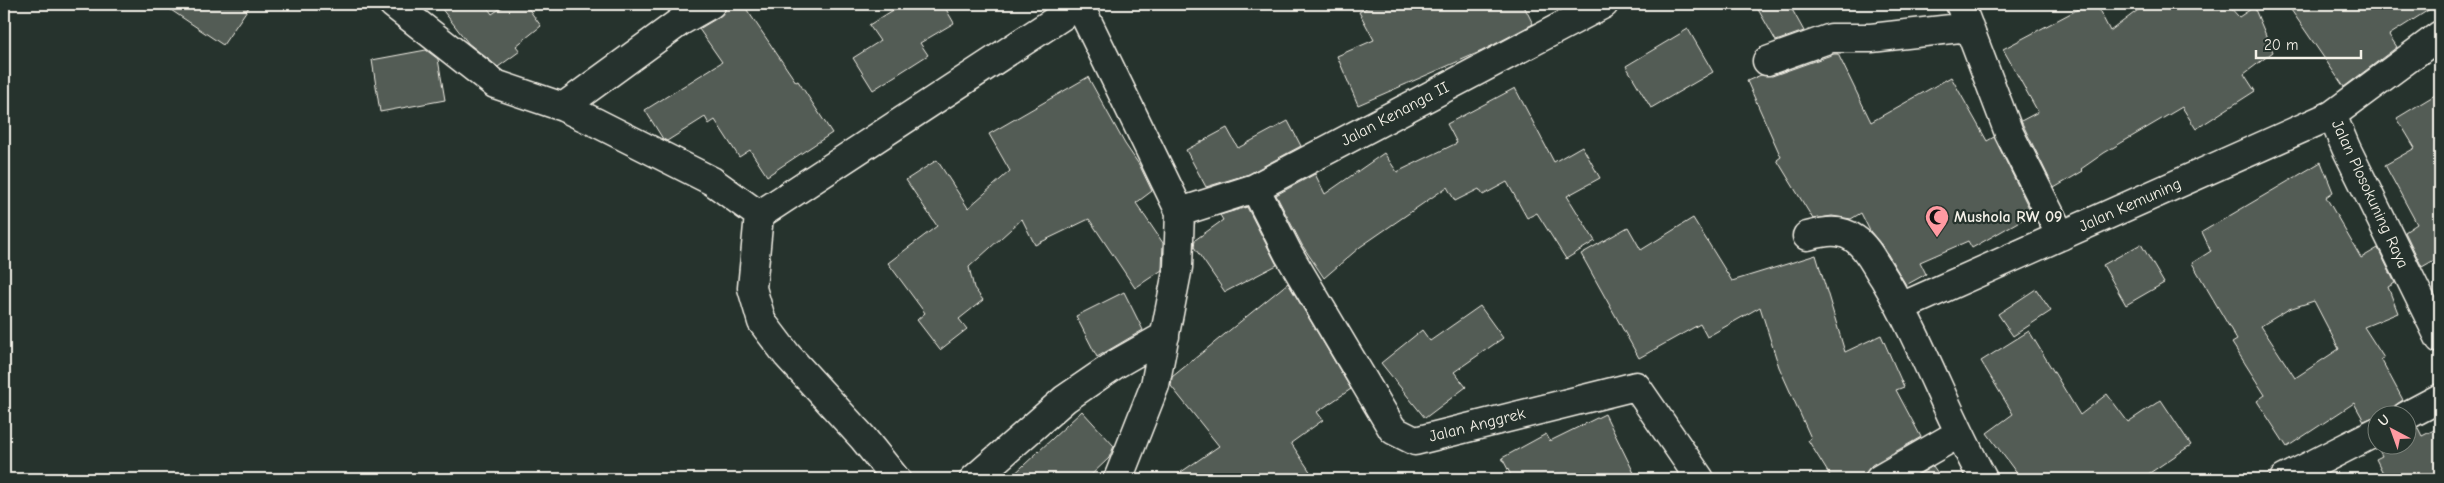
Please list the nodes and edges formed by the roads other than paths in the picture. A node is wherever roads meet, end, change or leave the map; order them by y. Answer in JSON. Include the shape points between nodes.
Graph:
{"nodes":[{"id":1,"x":393,"y":4,"type":"edge"},
{"id":2,"x":711,"y":4,"type":"edge"},
{"id":3,"x":1079,"y":4,"type":"edge"},
{"id":4,"x":1604,"y":4,"type":"edge"},
{"id":5,"x":676,"y":12,"type":"edge"},
{"id":6,"x":1965,"y":15,"type":"edge"},
{"id":7,"x":2440,"y":35,"type":"edge"},
{"id":8,"x":1767,"y":62,"type":"dead end"},
{"id":9,"x":563,"y":107,"type":"junction"},
{"id":10,"x":2332,"y":115,"type":"junction"},
{"id":11,"x":1255,"y":188,"type":"junction"},
{"id":12,"x":1180,"y":212,"type":"junction"},
{"id":13,"x":759,"y":215,"type":"junction"},
{"id":14,"x":1807,"y":236,"type":"dead end"},
{"id":15,"x":2061,"y":236,"type":"junction"},
{"id":16,"x":1901,"y":307,"type":"junction"},
{"id":17,"x":1165,"y":336,"type":"junction"},
{"id":18,"x":2440,"y":338,"type":"edge"},
{"id":19,"x":2440,"y":398,"type":"edge"},
{"id":20,"x":2416,"y":411,"type":"edge"},
{"id":21,"x":1958,"y":434,"type":"junction"},
{"id":22,"x":2366,"y":437,"type":"edge"},
{"id":23,"x":896,"y":479,"type":"edge"},
{"id":24,"x":974,"y":479,"type":"edge"},
{"id":25,"x":1118,"y":479,"type":"edge"},
{"id":26,"x":1700,"y":479,"type":"edge"},
{"id":27,"x":1880,"y":479,"type":"edge"},
{"id":28,"x":1983,"y":479,"type":"edge"},
{"id":29,"x":2284,"y":479,"type":"edge"}],
"edges":[{"from":1,"to":9,"type":"street","via":[[495,84]]},
{"from":2,"to":5,"type":"street"},
{"from":3,"to":12,"type":"street"},
{"from":3,"to":13,"type":"street"},
{"from":4,"to":11,"type":"street","name":"Jalan Kenanga II"},
{"from":5,"to":9,"type":"street"},
{"from":6,"to":8,"type":"street","via":[[1871,38],[1831,38]]},
{"from":6,"to":15,"type":"street","via":[[2009,133]]},
{"from":7,"to":10,"type":"street","name":"Jalan Plosokuning Raya"},
{"from":9,"to":13,"type":"street","via":[[712,181]]},
{"from":10,"to":15,"type":"street","name":"Jalan Kemuning"},
{"from":10,"to":18,"type":"street","name":"Jalan Plosokuning Raya"},
{"from":11,"to":12,"type":"street","name":"Jalan Kenanga II"},
{"from":11,"to":26,"type":"street","name":"Jalan Anggrek","via":[[1288,253],[1392,430],[1415,441],[1636,386]]},
{"from":12,"to":17,"type":"street","via":[[1178,267]]},
{"from":13,"to":23,"type":"street","via":[[752,288],[762,322]]},
{"from":14,"to":16,"type":"street","via":[[1839,232],[1854,238],[1865,248]]},
{"from":15,"to":16,"type":"street","name":"Jalan Kemuning"},
{"from":16,"to":21,"type":"street"},
{"from":17,"to":24,"type":"street","via":[[1064,399]]},
{"from":17,"to":25,"type":"street","via":[[1155,385]]},
{"from":19,"to":20,"type":"street"},
{"from":21,"to":27,"type":"street"},
{"from":21,"to":28,"type":"street"},
{"from":22,"to":29,"type":"street"}]}
